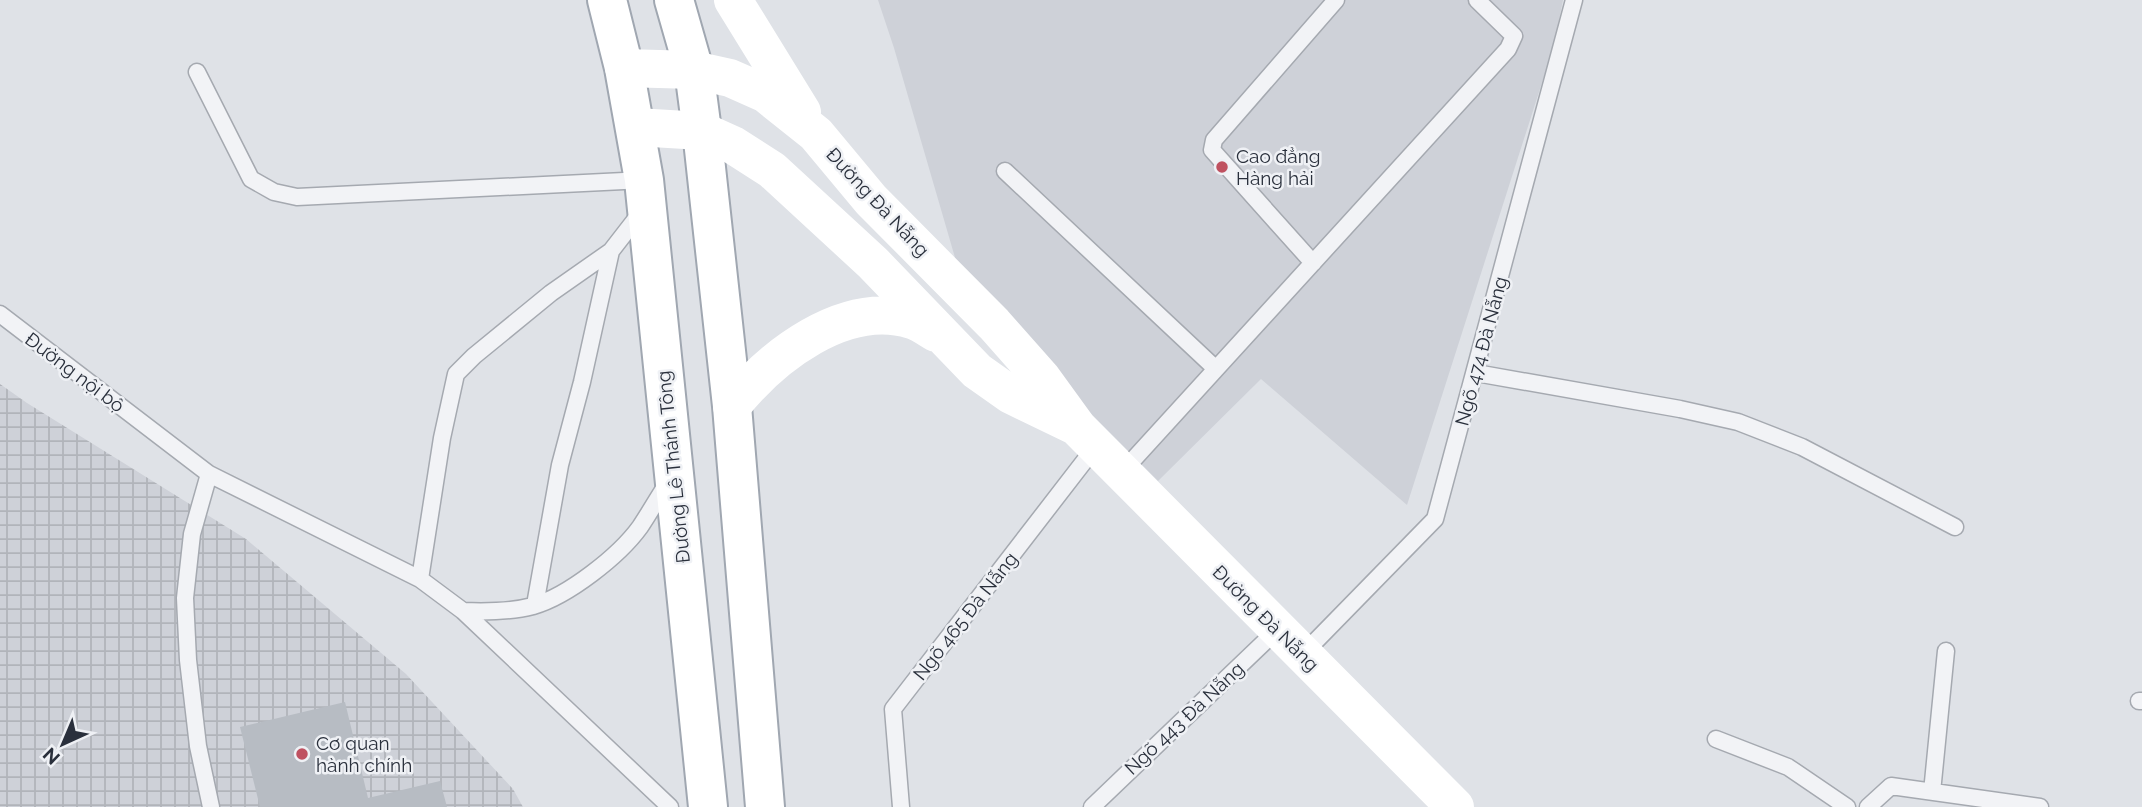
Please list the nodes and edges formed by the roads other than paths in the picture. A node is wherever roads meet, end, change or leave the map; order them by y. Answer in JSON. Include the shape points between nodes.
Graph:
{"nodes":[{"id":1,"x":607,"y":0,"type":"edge"},
{"id":2,"x":674,"y":0,"type":"edge"},
{"id":3,"x":733,"y":0,"type":"edge"},
{"id":4,"x":1336,"y":0,"type":"edge"},
{"id":5,"x":1477,"y":0,"type":"edge"},
{"id":6,"x":1574,"y":0,"type":"edge"},
{"id":7,"x":624,"y":68,"type":"junction"},
{"id":8,"x":694,"y":70,"type":"junction"},
{"id":9,"x":197,"y":72,"type":"dead end"},
{"id":10,"x":636,"y":127,"type":"junction"},
{"id":11,"x":702,"y":131,"type":"junction"},
{"id":12,"x":816,"y":134,"type":"junction"},
{"id":13,"x":1005,"y":171,"type":"dead end"},
{"id":14,"x":645,"y":193,"type":"junction"},
{"id":15,"x":611,"y":251,"type":"junction"},
{"id":16,"x":1313,"y":263,"type":"junction"},
{"id":17,"x":0,"y":314,"type":"edge"},
{"id":18,"x":947,"y":340,"type":"junction"},
{"id":19,"x":1216,"y":369,"type":"junction"},
{"id":20,"x":1476,"y":373,"type":"junction"},
{"id":21,"x":732,"y":406,"type":"junction"},
{"id":22,"x":1099,"y":449,"type":"junction"},
{"id":23,"x":674,"y":473,"type":"junction"},
{"id":24,"x":209,"y":474,"type":"junction"},
{"id":25,"x":1955,"y":527,"type":"dead end"},
{"id":26,"x":420,"y":579,"type":"junction"},
{"id":27,"x":535,"y":605,"type":"junction"},
{"id":28,"x":463,"y":611,"type":"junction"},
{"id":29,"x":1290,"y":642,"type":"junction"},
{"id":30,"x":1946,"y":651,"type":"dead end"},
{"id":31,"x":1716,"y":739,"type":"dead end"},
{"id":32,"x":1932,"y":792,"type":"junction"},
{"id":33,"x":211,"y":807,"type":"edge"},
{"id":34,"x":670,"y":807,"type":"edge"},
{"id":35,"x":708,"y":807,"type":"edge"},
{"id":36,"x":765,"y":807,"type":"edge"},
{"id":37,"x":901,"y":807,"type":"edge"},
{"id":38,"x":1092,"y":807,"type":"edge"},
{"id":39,"x":1455,"y":807,"type":"edge"},
{"id":40,"x":1847,"y":807,"type":"edge"},
{"id":41,"x":1868,"y":807,"type":"edge"},
{"id":42,"x":2040,"y":807,"type":"edge"}],
"edges":[{"from":1,"to":7,"type":"main road","name":"Đường Lê Thánh Tông"},
{"from":2,"to":8,"type":"main road"},
{"from":3,"to":12,"type":"main road"},
{"from":4,"to":16,"type":"lane","via":[[1214,140],[1212,150]]},
{"from":5,"to":16,"type":"lane","name":"Ngõ 465 Đà Nẵng","via":[[1514,36],[1508,50]]},
{"from":6,"to":20,"type":"lane","name":"Ngõ 474 Đà Nẵng"},
{"from":7,"to":8,"type":"main road","name":"Đường Đà Nẵng"},
{"from":7,"to":10,"type":"main road","name":"Đường Lê Thánh Tông"},
{"from":8,"to":11,"type":"main road"},
{"from":8,"to":12,"type":"main road","name":"Đường Đà Nẵng","via":[[730,78],[766,94]]},
{"from":9,"to":14,"type":"lane","via":[[251,179],[274,192],[297,197]]},
{"from":10,"to":11,"type":"main road","name":"Đường Đà Nẵng"},
{"from":10,"to":14,"type":"main road","name":"Đường Lê Thánh Tông"},
{"from":11,"to":18,"type":"main road","name":"Đường Đà Nẵng","via":[[772,170],[873,263]]},
{"from":11,"to":21,"type":"main road"},
{"from":12,"to":22,"type":"main road","name":"Đường Đà Nẵng","via":[[872,200],[1010,342]]},
{"from":13,"to":19,"type":"lane"},
{"from":14,"to":15,"type":"lane"},
{"from":14,"to":23,"type":"main road","name":"Đường Lê Thánh Tông"},
{"from":15,"to":26,"type":"lane","via":[[551,293],[456,374]]},
{"from":15,"to":27,"type":"lane","via":[[560,465]]},
{"from":16,"to":19,"type":"lane","name":"Ngõ 465 Đà Nẵng"},
{"from":17,"to":24,"type":"lane","name":"Đường nội bộ"},
{"from":18,"to":21,"type":"main road","via":[[914,320],[884,315],[850,321],[816,333],[778,357]]},
{"from":18,"to":22,"type":"main road","name":"Đường Đà Nẵng","via":[[977,371],[1010,395]]},
{"from":19,"to":22,"type":"lane","name":"Ngõ 465 Đà Nẵng"},
{"from":20,"to":25,"type":"lane","via":[[1738,422],[1802,447]]},
{"from":20,"to":29,"type":"lane","name":"Ngõ 474 Đà Nẵng","via":[[1435,519]]},
{"from":21,"to":36,"type":"main road"},
{"from":22,"to":29,"type":"main road","name":"Đường Đà Nẵng"},
{"from":22,"to":37,"type":"lane","name":"Ngõ 465 Đà Nẵng","via":[[893,709]]},
{"from":23,"to":27,"type":"lane","via":[[638,529],[615,553],[595,571]]},
{"from":23,"to":35,"type":"main road","name":"Đường Lê Thánh Tông"},
{"from":24,"to":26,"type":"lane","name":"Đường nội bộ"},
{"from":24,"to":33,"type":"lane","via":[[192,534],[185,598],[198,746]]},
{"from":26,"to":28,"type":"lane","name":"Đường nội bộ"},
{"from":27,"to":28,"type":"lane"},
{"from":28,"to":34,"type":"lane","name":"Đường nội bộ"},
{"from":29,"to":38,"type":"lane","name":"Ngõ 443 Đà Nẵng"},
{"from":29,"to":39,"type":"main road","name":"Đường Đà Nẵng"},
{"from":30,"to":32,"type":"lane"},
{"from":31,"to":40,"type":"lane","via":[[1788,767]]},
{"from":32,"to":41,"type":"lane","via":[[1891,786]]},
{"from":32,"to":42,"type":"lane"}]}
